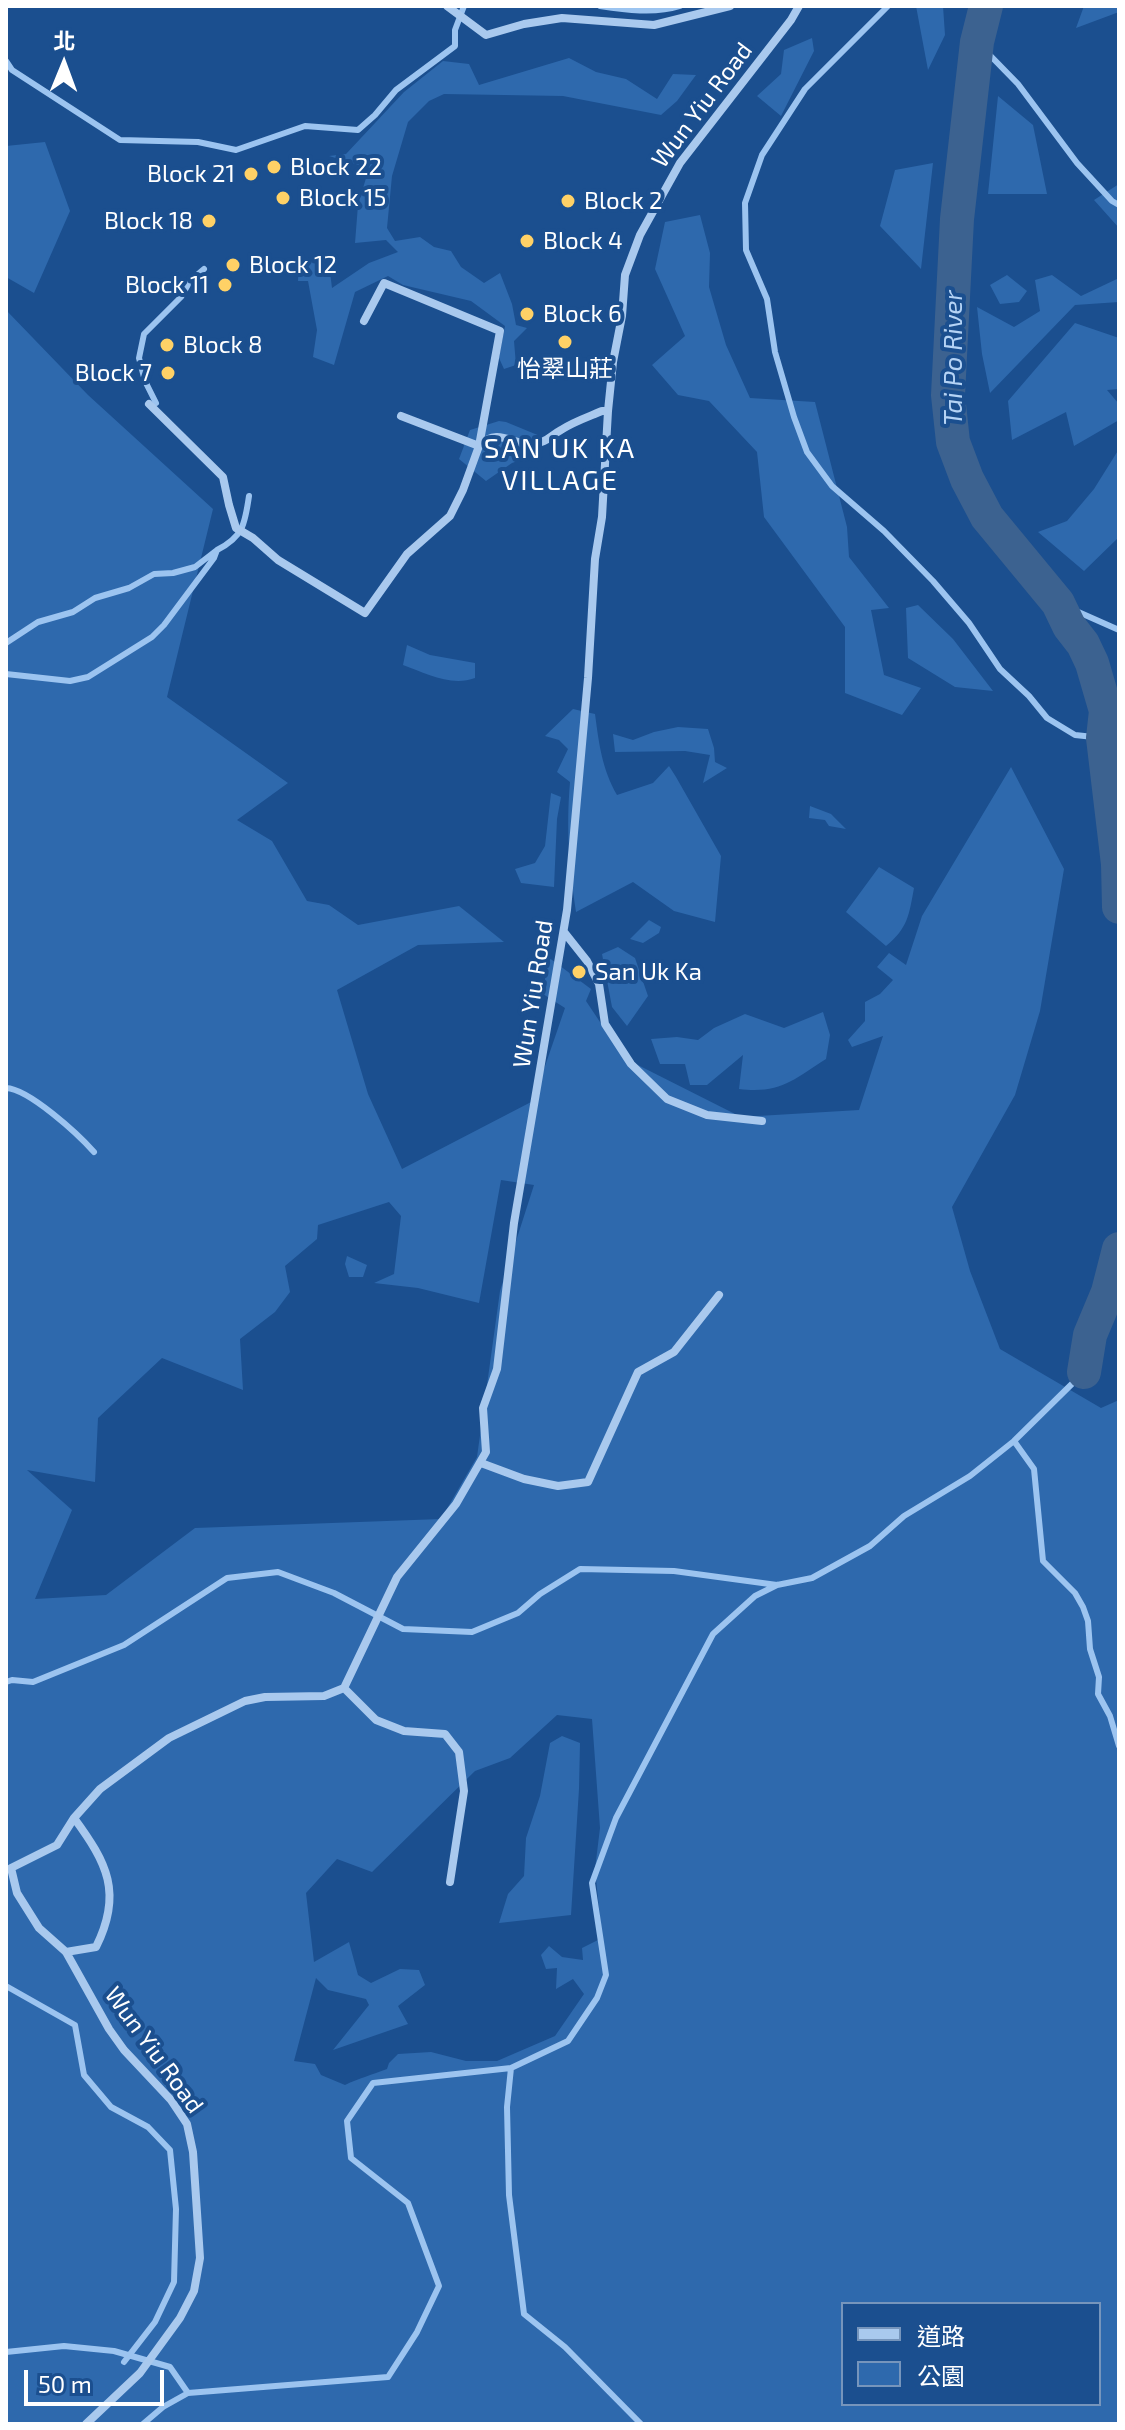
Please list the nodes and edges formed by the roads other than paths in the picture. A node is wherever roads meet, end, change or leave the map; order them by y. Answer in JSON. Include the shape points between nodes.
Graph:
{"nodes":[{"id":1,"x":730,"y":6,"type":"edge"},
{"id":2,"x":799,"y":6,"type":"edge"},
{"id":3,"x":449,"y":7,"type":"edge"},
{"id":4,"x":364,"y":321,"type":"dead end"},
{"id":5,"x":149,"y":404,"type":"dead end"},
{"id":6,"x":608,"y":411,"type":"junction"},
{"id":7,"x":401,"y":416,"type":"dead end"},
{"id":8,"x":479,"y":446,"type":"junction"},
{"id":9,"x":564,"y":932,"type":"junction"},
{"id":10,"x":762,"y":1121,"type":"dead end"},
{"id":11,"x":719,"y":1295,"type":"dead end"},
{"id":12,"x":481,"y":1463,"type":"junction"},
{"id":13,"x":344,"y":1688,"type":"junction"},
{"id":14,"x":74,"y":1818,"type":"junction"},
{"id":15,"x":9,"y":1868,"type":"edge"},
{"id":16,"x":450,"y":1882,"type":"dead end"},
{"id":17,"x":66,"y":1952,"type":"junction"},
{"id":18,"x":86,"y":2424,"type":"edge"}],
"edges":[{"from":1,"to":3,"type":"street","via":[[654,25],[562,18],[486,35]]},
{"from":2,"to":6,"type":"street","name":"Wun Yiu Road","via":[[680,163],[640,235],[625,275]]},
{"from":4,"to":8,"type":"street","via":[[384,283],[500,331]]},
{"from":5,"to":8,"type":"street","via":[[223,477],[236,528],[365,613],[407,554],[450,516]]},
{"from":6,"to":8,"type":"street","via":[[544,442],[528,445],[494,437]]},
{"from":6,"to":9,"type":"street","name":"Wun Yiu Road"},
{"from":7,"to":8,"type":"street"},
{"from":9,"to":10,"type":"street","via":[[599,984],[605,1024],[631,1064],[667,1099],[707,1115]]},
{"from":9,"to":12,"type":"street","name":"Wun Yiu Road","via":[[514,1223],[497,1369],[483,1408],[486,1452]]},
{"from":11,"to":12,"type":"street","via":[[674,1352],[638,1372],[588,1482],[558,1486]]},
{"from":12,"to":13,"type":"street","name":"Wun Yiu Road","via":[[456,1504],[397,1577]]},
{"from":13,"to":14,"type":"street","name":"Wun Yiu Road","via":[[324,1696],[245,1701],[169,1738],[100,1789]]},
{"from":13,"to":16,"type":"street","via":[[376,1720],[404,1731],[445,1734],[459,1752],[464,1791]]},
{"from":14,"to":15,"type":"street","name":"Wun Yiu Road","via":[[57,1845]]},
{"from":14,"to":17,"type":"street","via":[[105,1867],[111,1905],[96,1947]]},
{"from":15,"to":17,"type":"street","name":"Wun Yiu Road","via":[[17,1893],[39,1928]]},
{"from":17,"to":18,"type":"street","name":"Wun Yiu Road","via":[[109,2029],[187,2124],[200,2258],[194,2291],[180,2318],[145,2367]]}]}
